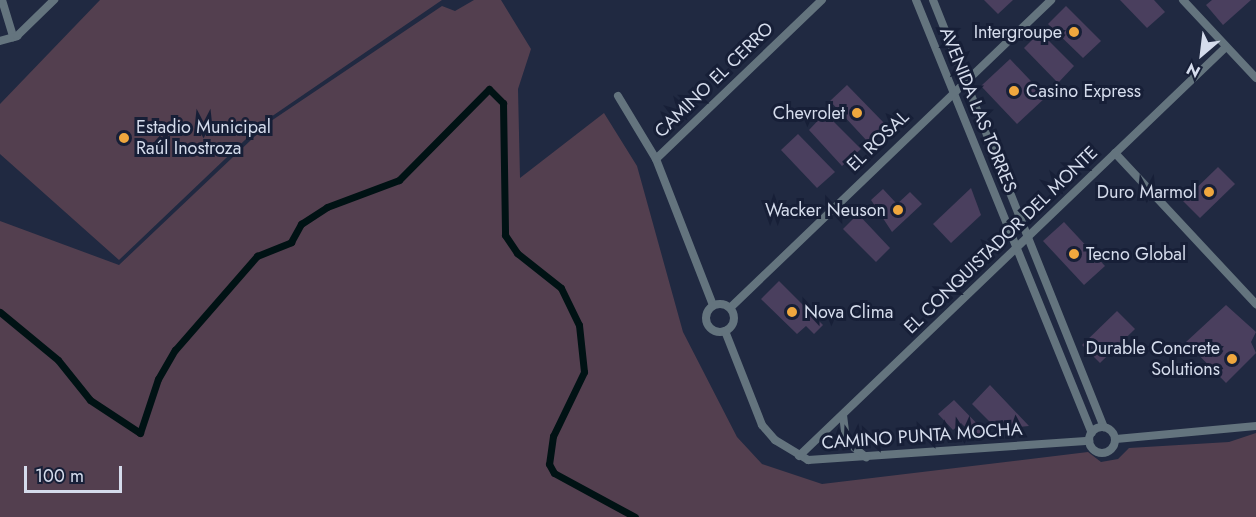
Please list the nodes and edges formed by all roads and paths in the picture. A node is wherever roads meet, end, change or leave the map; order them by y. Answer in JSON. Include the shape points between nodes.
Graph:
{"nodes":[{"id":1,"x":2,"y":0,"type":"edge"},
{"id":2,"x":54,"y":0,"type":"edge"},
{"id":3,"x":822,"y":0,"type":"edge"},
{"id":4,"x":916,"y":0,"type":"edge"},
{"id":5,"x":933,"y":0,"type":"edge"},
{"id":6,"x":1051,"y":0,"type":"edge"},
{"id":7,"x":1183,"y":0,"type":"edge"},
{"id":8,"x":13,"y":37,"type":"junction"},
{"id":9,"x":0,"y":41,"type":"edge"},
{"id":10,"x":1226,"y":47,"type":"junction"},
{"id":11,"x":1256,"y":78,"type":"edge"},
{"id":12,"x":966,"y":81,"type":"junction"},
{"id":13,"x":953,"y":93,"type":"junction"},
{"id":14,"x":618,"y":96,"type":"dead end"},
{"id":15,"x":1115,"y":153,"type":"junction"},
{"id":16,"x":656,"y":159,"type":"junction"},
{"id":17,"x":1028,"y":236,"type":"junction"},
{"id":18,"x":1016,"y":249,"type":"junction"},
{"id":19,"x":1256,"y":304,"type":"edge"},
{"id":20,"x":713,"y":305,"type":"junction"},
{"id":21,"x":730,"y":308,"type":"junction"},
{"id":22,"x":725,"y":331,"type":"junction"},
{"id":23,"x":843,"y":415,"type":"junction"},
{"id":24,"x":1256,"y":426,"type":"edge"},
{"id":25,"x":1104,"y":427,"type":"junction"},
{"id":26,"x":1090,"y":437,"type":"junction"},
{"id":27,"x":1116,"y":439,"type":"junction"},
{"id":28,"x":799,"y":456,"type":"junction"},
{"id":29,"x":867,"y":457,"type":"junction"}],
"edges":[{"from":1,"to":8,"type":"street"},
{"from":2,"to":8,"type":"street"},
{"from":3,"to":16,"type":"street","name":"CAMINO EL CERRO"},
{"from":4,"to":13,"type":"street","name":"AVENIDA LAS TORRES"},
{"from":5,"to":12,"type":"street","name":"AVENIDA LAS TORRES"},
{"from":6,"to":12,"type":"street","name":"EL ROSAL"},
{"from":7,"to":10,"type":"street"},
{"from":8,"to":9,"type":"street"},
{"from":10,"to":11,"type":"street"},
{"from":10,"to":15,"type":"street","name":"EL CONQUISTADOR DEL MONTE"},
{"from":12,"to":13,"type":"street","name":"EL ROSAL"},
{"from":12,"to":17,"type":"street","name":"AVENIDA LAS TORRES"},
{"from":13,"to":18,"type":"street","name":"AVENIDA LAS TORRES"},
{"from":13,"to":21,"type":"street","name":"EL ROSAL"},
{"from":14,"to":16,"type":"street"},
{"from":15,"to":17,"type":"street","name":"EL CONQUISTADOR DEL MONTE"},
{"from":15,"to":19,"type":"street"},
{"from":16,"to":20,"type":"street"},
{"from":17,"to":18,"type":"street","name":"EL CONQUISTADOR DEL MONTE"},
{"from":17,"to":25,"type":"street","name":"AVENIDA LAS TORRES"},
{"from":18,"to":23,"type":"street","name":"EL CONQUISTADOR DEL MONTE"},
{"from":18,"to":26,"type":"street","name":"AVENIDA LAS TORRES"},
{"from":20,"to":21,"type":"street"},
{"from":20,"to":22,"type":"street","via":[[706,312],[708,326]]},
{"from":21,"to":22,"type":"street","via":[[734,321]]},
{"from":22,"to":28,"type":"street","name":"CAMINO PUNTA MOCHA","via":[[762,425]]},
{"from":23,"to":28,"type":"street","name":"EL CONQUISTADOR DEL MONTE"},
{"from":23,"to":29,"type":"street","via":[[846,441]]},
{"from":24,"to":27,"type":"street"},
{"from":25,"to":26,"type":"street"},
{"from":25,"to":27,"type":"street"},
{"from":26,"to":27,"type":"street","via":[[1094,451],[1105,453]]},
{"from":26,"to":29,"type":"street","name":"CAMINO PUNTA MOCHA"},
{"from":28,"to":29,"type":"street","name":"CAMINO PUNTA MOCHA","via":[[816,461]]}]}
